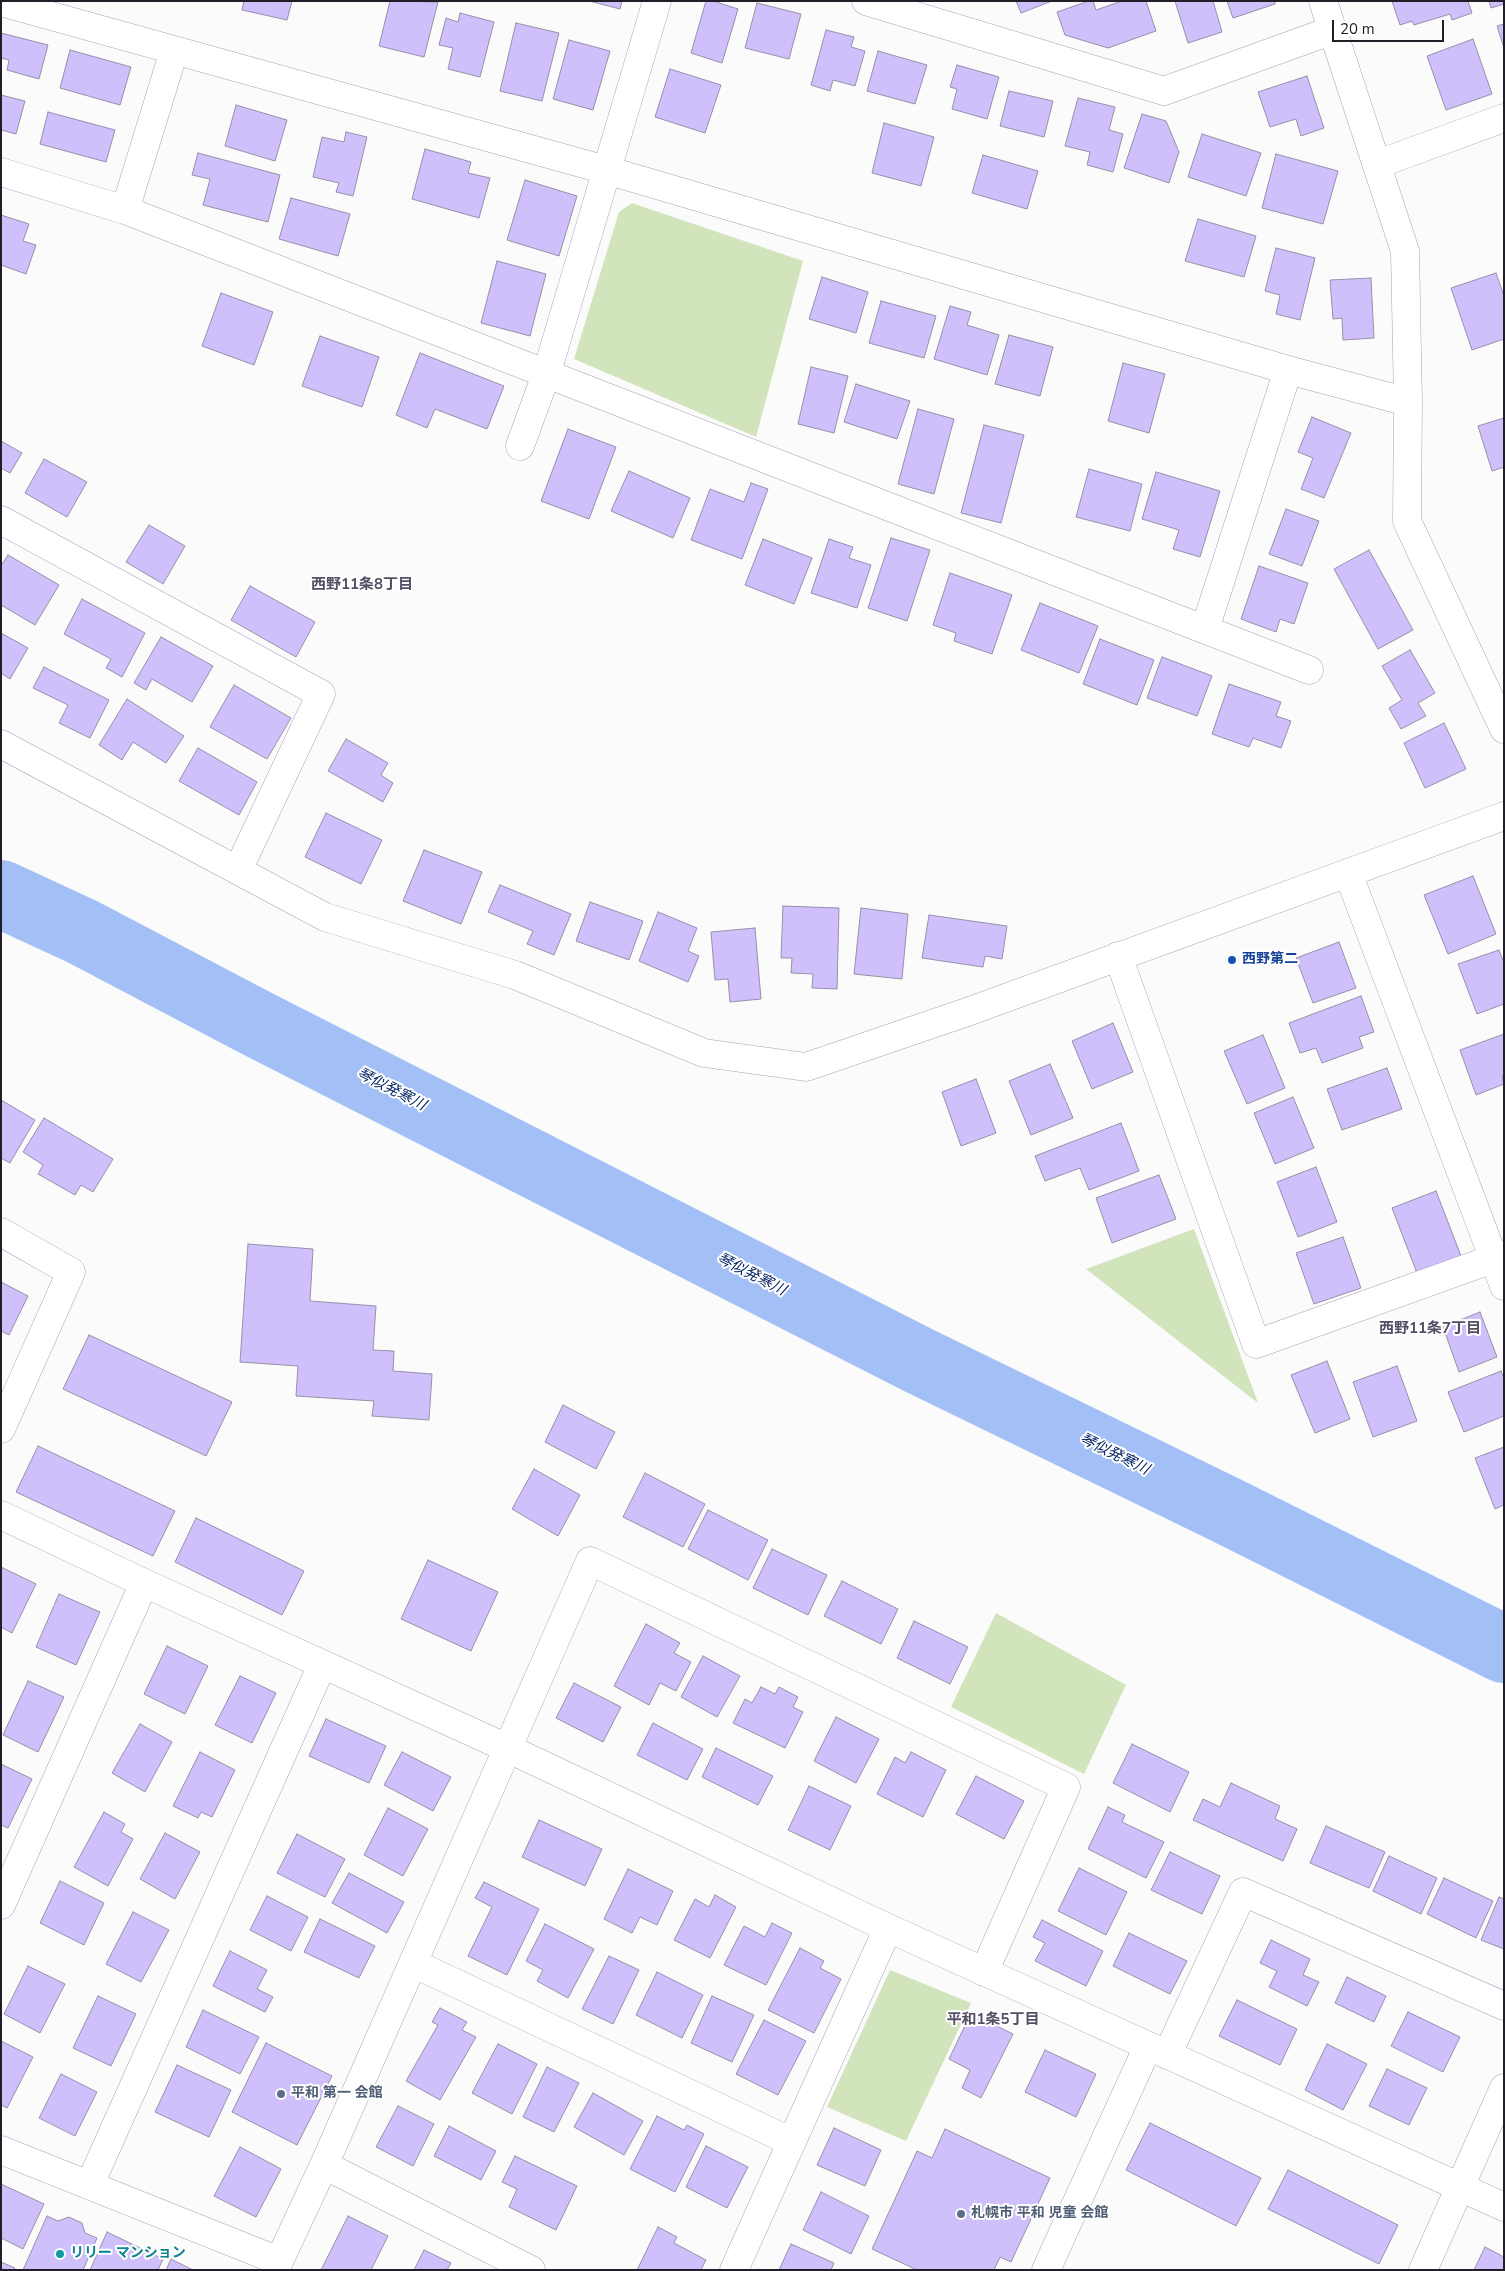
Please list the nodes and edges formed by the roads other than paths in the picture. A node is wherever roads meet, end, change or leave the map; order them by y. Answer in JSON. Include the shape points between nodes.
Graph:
{"nodes":[{"id":1,"x":657,"y":1,"type":"edge"},
{"id":2,"x":866,"y":1,"type":"edge"},
{"id":3,"x":1323,"y":1,"type":"edge"},
{"id":4,"x":1,"y":2,"type":"edge"},
{"id":5,"x":1333,"y":30,"type":"junction"},
{"id":6,"x":174,"y":51,"type":"junction"},
{"id":7,"x":1504,"y":118,"type":"edge"},
{"id":8,"x":1378,"y":164,"type":"junction"},
{"id":9,"x":606,"y":170,"type":"junction"},
{"id":10,"x":1,"y":172,"type":"edge"},
{"id":11,"x":125,"y":210,"type":"junction"},
{"id":12,"x":1288,"y":370,"type":"junction"},
{"id":13,"x":547,"y":372,"type":"junction"},
{"id":14,"x":1408,"y":402,"type":"junction"},
{"id":15,"x":520,"y":446,"type":"dead end"},
{"id":16,"x":1,"y":520,"type":"edge"},
{"id":17,"x":1205,"y":629,"type":"junction"},
{"id":18,"x":1308,"y":670,"type":"dead end"},
{"id":19,"x":1504,"y":729,"type":"edge"},
{"id":20,"x":1,"y":744,"type":"edge"},
{"id":21,"x":1504,"y":816,"type":"edge"},
{"id":22,"x":238,"y":870,"type":"junction"},
{"id":23,"x":1348,"y":872,"type":"junction"},
{"id":24,"x":1118,"y":956,"type":"junction"},
{"id":25,"x":1,"y":1232,"type":"edge"},
{"id":26,"x":1499,"y":1257,"type":"edge"},
{"id":27,"x":1504,"y":1286,"type":"edge"},
{"id":28,"x":1,"y":1430,"type":"edge"},
{"id":29,"x":1,"y":1515,"type":"edge"},
{"id":30,"x":144,"y":1583,"type":"junction"},
{"id":31,"x":322,"y":1665,"type":"junction"},
{"id":32,"x":507,"y":1748,"type":"junction"},
{"id":33,"x":1,"y":1905,"type":"edge"},
{"id":34,"x":888,"y":1928,"type":"junction"},
{"id":35,"x":413,"y":1963,"type":"junction"},
{"id":36,"x":984,"y":1972,"type":"junction"},
{"id":37,"x":1504,"y":2006,"type":"edge"},
{"id":38,"x":1158,"y":2050,"type":"junction"},
{"id":39,"x":1504,"y":2088,"type":"edge"},
{"id":40,"x":792,"y":2142,"type":"junction"},
{"id":41,"x":1,"y":2150,"type":"edge"},
{"id":42,"x":324,"y":2165,"type":"junction"},
{"id":43,"x":90,"y":2184,"type":"junction"},
{"id":44,"x":1459,"y":2187,"type":"junction"},
{"id":45,"x":1504,"y":2207,"type":"edge"},
{"id":46,"x":277,"y":2265,"type":"edge"},
{"id":47,"x":531,"y":2270,"type":"edge"},
{"id":48,"x":734,"y":2270,"type":"edge"},
{"id":49,"x":1046,"y":2270,"type":"edge"},
{"id":50,"x":1422,"y":2270,"type":"edge"}],
"edges":[{"from":1,"to":9,"type":"street"},
{"from":2,"to":5,"type":"street","via":[[1164,91]]},
{"from":3,"to":5,"type":"street"},
{"from":4,"to":6,"type":"street"},
{"from":5,"to":8,"type":"street"},
{"from":6,"to":9,"type":"street"},
{"from":6,"to":11,"type":"street"},
{"from":7,"to":8,"type":"street"},
{"from":8,"to":14,"type":"street","via":[[1405,251]]},
{"from":9,"to":12,"type":"street"},
{"from":9,"to":13,"type":"street"},
{"from":10,"to":11,"type":"street"},
{"from":11,"to":13,"type":"street"},
{"from":12,"to":14,"type":"street"},
{"from":12,"to":17,"type":"street"},
{"from":13,"to":15,"type":"street"},
{"from":13,"to":17,"type":"street"},
{"from":14,"to":19,"type":"street","via":[[1407,521]]},
{"from":16,"to":22,"type":"street","via":[[321,694]]},
{"from":17,"to":18,"type":"street"},
{"from":20,"to":22,"type":"street"},
{"from":21,"to":23,"type":"street"},
{"from":22,"to":24,"type":"street","via":[[325,917],[515,975],[704,1054],[806,1067]]},
{"from":23,"to":24,"type":"street"},
{"from":23,"to":26,"type":"street"},
{"from":24,"to":26,"type":"street","via":[[1256,1344]]},
{"from":25,"to":28,"type":"street","via":[[71,1272]]},
{"from":26,"to":27,"type":"street"},
{"from":29,"to":30,"type":"street"},
{"from":30,"to":31,"type":"street"},
{"from":30,"to":33,"type":"street"},
{"from":31,"to":32,"type":"street"},
{"from":31,"to":43,"type":"street"},
{"from":32,"to":34,"type":"street"},
{"from":32,"to":35,"type":"street"},
{"from":32,"to":36,"type":"street","via":[[590,1561],[1066,1787]]},
{"from":34,"to":36,"type":"street"},
{"from":34,"to":40,"type":"street"},
{"from":35,"to":40,"type":"street"},
{"from":35,"to":42,"type":"street"},
{"from":36,"to":38,"type":"street"},
{"from":37,"to":38,"type":"street","via":[[1243,1892]]},
{"from":38,"to":44,"type":"street"},
{"from":38,"to":49,"type":"street"},
{"from":39,"to":44,"type":"street"},
{"from":40,"to":48,"type":"street"},
{"from":41,"to":43,"type":"street"},
{"from":42,"to":46,"type":"street"},
{"from":42,"to":47,"type":"street"},
{"from":43,"to":46,"type":"street"},
{"from":44,"to":45,"type":"street"},
{"from":44,"to":50,"type":"street"}]}
